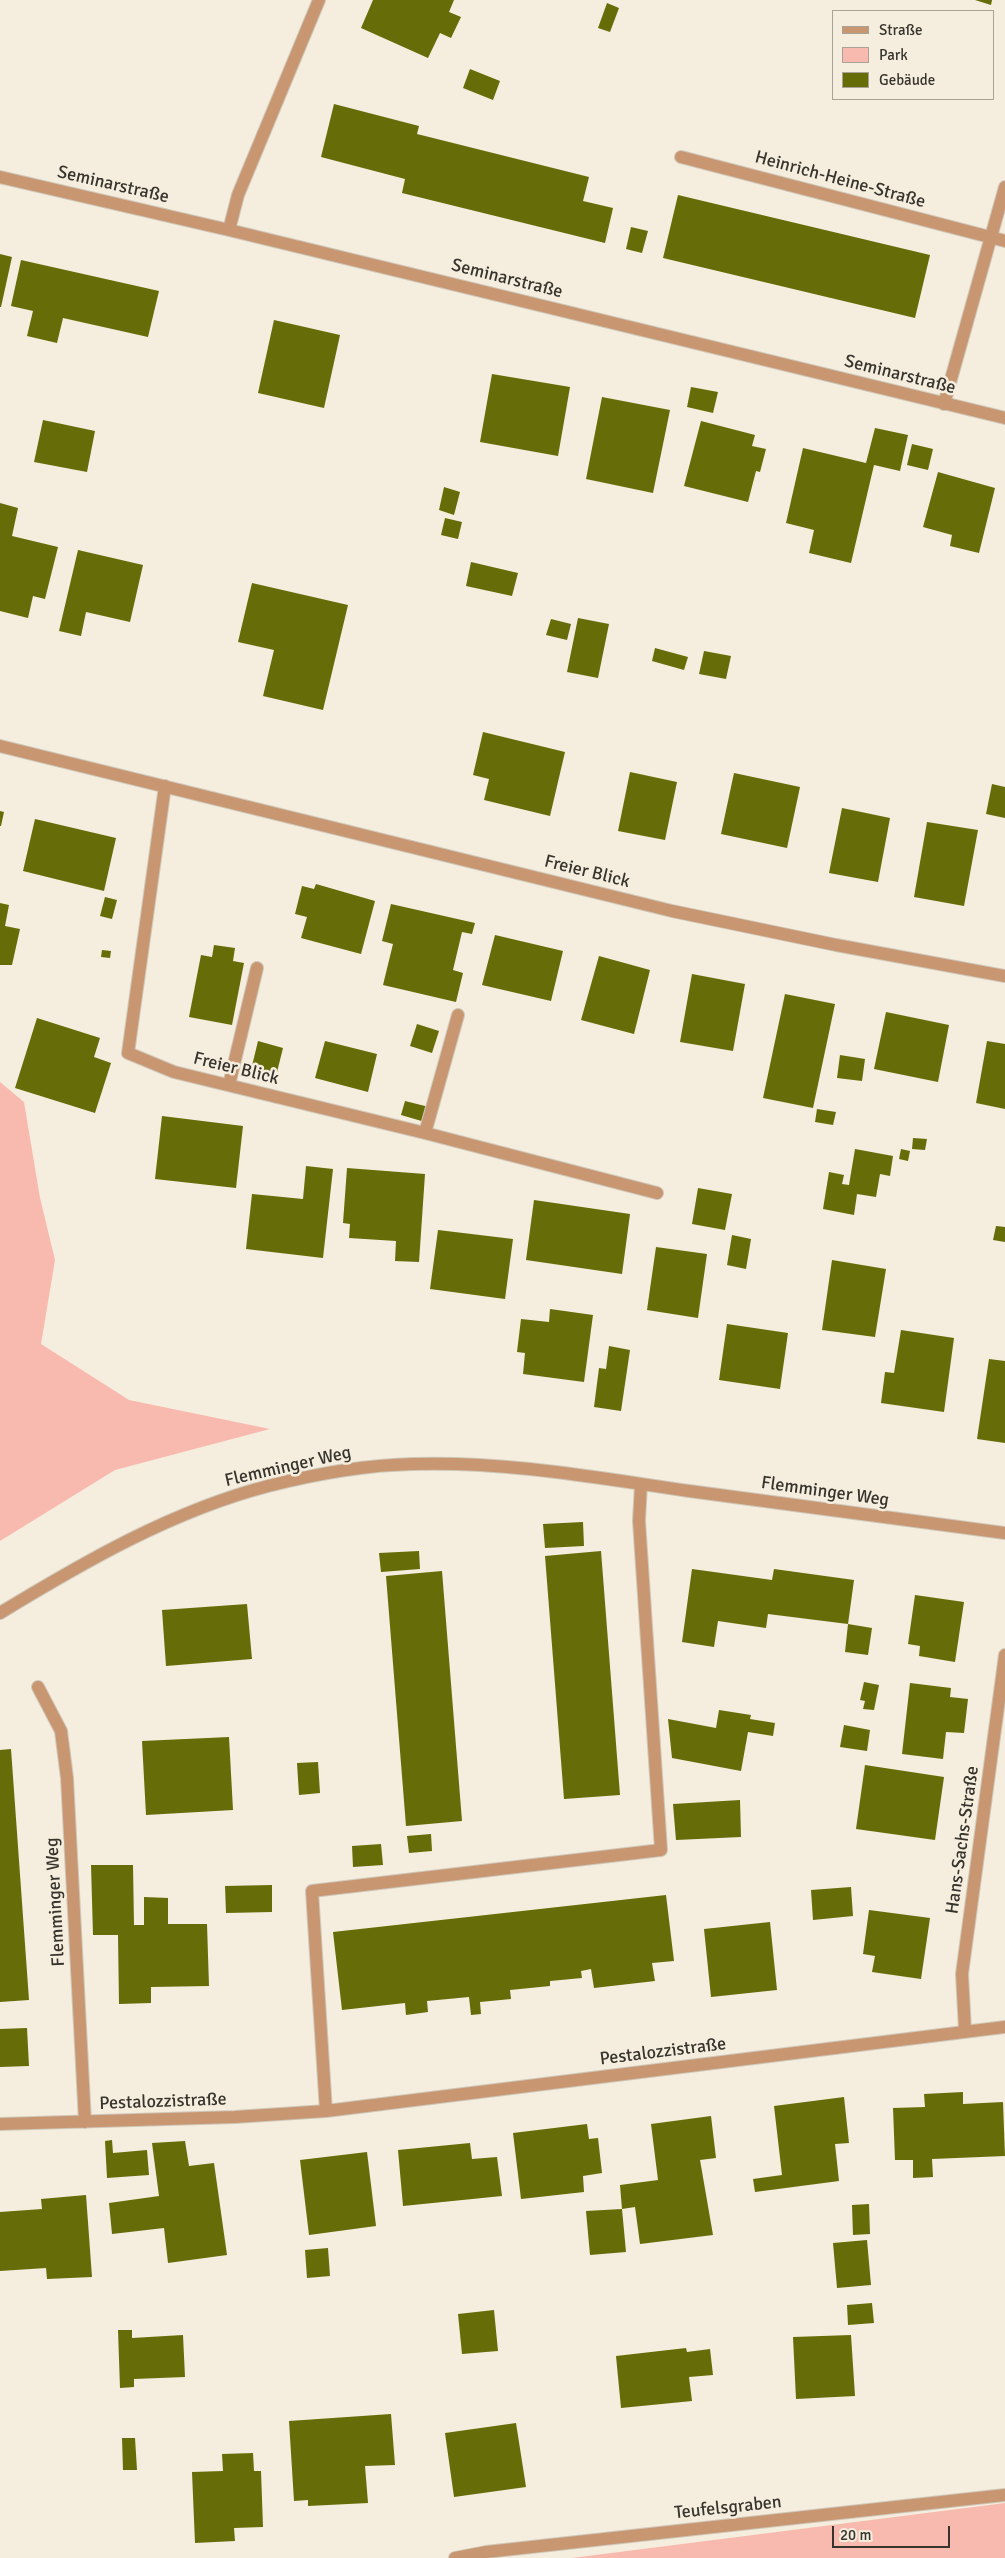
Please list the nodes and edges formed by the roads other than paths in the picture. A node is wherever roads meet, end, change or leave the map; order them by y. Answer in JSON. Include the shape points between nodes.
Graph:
{"nodes":[{"id":1,"x":319,"y":0,"type":"edge"},
{"id":2,"x":681,"y":157,"type":"dead end"},
{"id":3,"x":0,"y":177,"type":"edge"},
{"id":4,"x":1005,"y":187,"type":"edge"},
{"id":5,"x":229,"y":230,"type":"junction"},
{"id":6,"x":990,"y":238,"type":"junction"},
{"id":7,"x":1005,"y":241,"type":"edge"},
{"id":8,"x":944,"y":404,"type":"junction"},
{"id":9,"x":1005,"y":418,"type":"edge"},
{"id":10,"x":0,"y":746,"type":"edge"},
{"id":11,"x":165,"y":786,"type":"junction"},
{"id":12,"x":257,"y":968,"type":"dead end"},
{"id":13,"x":1005,"y":976,"type":"edge"},
{"id":14,"x":458,"y":1015,"type":"dead end"},
{"id":15,"x":229,"y":1085,"type":"junction"},
{"id":16,"x":426,"y":1133,"type":"junction"},
{"id":17,"x":657,"y":1194,"type":"dead end"},
{"id":18,"x":641,"y":1484,"type":"junction"},
{"id":19,"x":1005,"y":1534,"type":"edge"},
{"id":20,"x":0,"y":1613,"type":"edge"},
{"id":21,"x":1005,"y":1655,"type":"edge"},
{"id":22,"x":38,"y":1688,"type":"dead end"},
{"id":23,"x":1005,"y":2027,"type":"edge"},
{"id":24,"x":965,"y":2030,"type":"junction"},
{"id":25,"x":326,"y":2111,"type":"junction"},
{"id":26,"x":84,"y":2122,"type":"junction"},
{"id":27,"x":0,"y":2124,"type":"edge"},
{"id":28,"x":1005,"y":2495,"type":"edge"},
{"id":29,"x":455,"y":2558,"type":"edge"}],
"edges":[{"from":1,"to":5,"type":"street","via":[[238,195]]},
{"from":2,"to":6,"type":"street","name":"Heinrich-Heine-Straße"},
{"from":3,"to":5,"type":"street","name":"Seminarstraße"},
{"from":4,"to":6,"type":"street"},
{"from":5,"to":8,"type":"street","name":"Seminarstraße"},
{"from":6,"to":7,"type":"street","name":"Heinrich-Heine-Straße"},
{"from":6,"to":8,"type":"street"},
{"from":8,"to":9,"type":"street","name":"Seminarstraße"},
{"from":10,"to":11,"type":"street","name":"Freier Blick"},
{"from":11,"to":13,"type":"street","name":"Freier Blick","via":[[672,911]]},
{"from":11,"to":15,"type":"street","name":"Freier Blick","via":[[128,1053],[174,1072]]},
{"from":12,"to":15,"type":"street"},
{"from":14,"to":16,"type":"street"},
{"from":15,"to":16,"type":"street","name":"Freier Blick"},
{"from":16,"to":17,"type":"street","name":"Freier Blick"},
{"from":18,"to":19,"type":"street","name":"Flemminger Weg"},
{"from":18,"to":20,"type":"street","name":"Flemminger Weg","via":[[458,1464],[396,1465],[309,1476],[222,1500],[167,1521]]},
{"from":18,"to":25,"type":"street","via":[[639,1521],[661,1850],[312,1891]]},
{"from":21,"to":24,"type":"street","name":"Hans-Sachs-Straße","via":[[962,1974]]},
{"from":22,"to":26,"type":"street","name":"Flemminger Weg","via":[[61,1730],[67,1778]]},
{"from":23,"to":24,"type":"street","name":"Pestalozzistraße"},
{"from":24,"to":25,"type":"street","name":"Pestalozzistraße"},
{"from":25,"to":26,"type":"street","name":"Pestalozzistraße"},
{"from":26,"to":27,"type":"street","name":"Pestalozzistraße"},
{"from":28,"to":29,"type":"street","name":"Teufelsgraben"}]}
